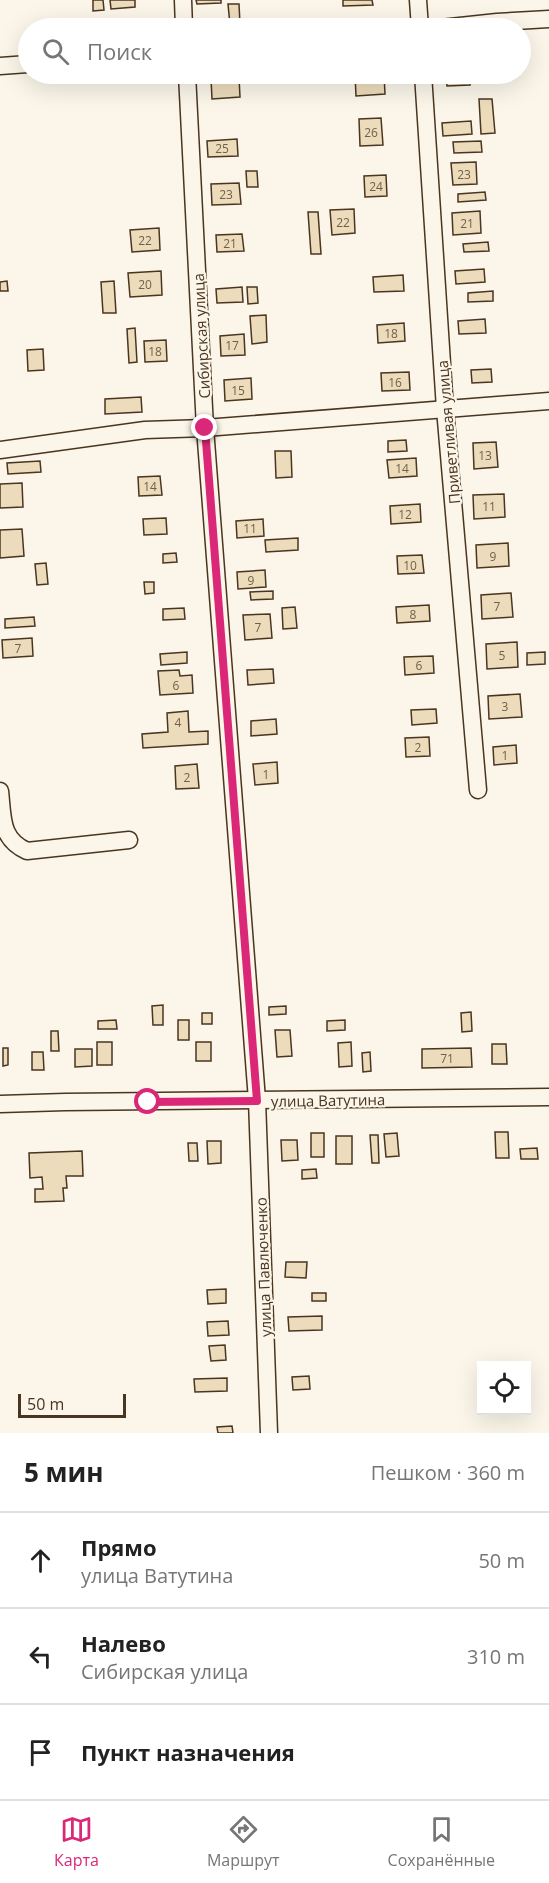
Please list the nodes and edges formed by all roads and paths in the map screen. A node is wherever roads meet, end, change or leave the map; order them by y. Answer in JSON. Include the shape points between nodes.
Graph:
{"nodes":[{"id":1,"x":183,"y":0,"type":"edge"},
{"id":2,"x":418,"y":0,"type":"edge"},
{"id":3,"x":184,"y":18,"type":"edge"},
{"id":4,"x":419,"y":18,"type":"edge"},
{"id":5,"x":549,"y":20,"type":"edge"},
{"id":6,"x":531,"y":21,"type":"edge"},
{"id":7,"x":18,"y":65,"type":"edge"},
{"id":8,"x":0,"y":66,"type":"edge"},
{"id":9,"x":188,"y":84,"type":"edge"},
{"id":10,"x":424,"y":84,"type":"edge"},
{"id":11,"x":549,"y":401,"type":"edge"},
{"id":12,"x":446,"y":410,"type":"junction"},
{"id":13,"x":205,"y":428,"type":"junction"},
{"id":14,"x":0,"y":450,"type":"edge"},
{"id":15,"x":478,"y":790,"type":"dead end"},
{"id":16,"x":0,"y":791,"type":"edge"},
{"id":17,"x":129,"y":840,"type":"dead end"},
{"id":18,"x":549,"y":1097,"type":"edge"},
{"id":19,"x":257,"y":1101,"type":"junction"},
{"id":20,"x":0,"y":1104,"type":"edge"},
{"id":21,"x":269,"y":1433,"type":"edge"}],
"edges":[{"from":1,"to":3,"type":"street"},
{"from":2,"to":4,"type":"street"},
{"from":5,"to":6,"type":"street"},
{"from":7,"to":8,"type":"street"},
{"from":9,"to":13,"type":"street","name":"Сибирская улица"},
{"from":10,"to":12,"type":"street","name":"Приветливая улица"},
{"from":11,"to":12,"type":"street"},
{"from":12,"to":13,"type":"street"},
{"from":12,"to":15,"type":"street","name":"Приветливая улица"},
{"from":13,"to":14,"type":"street","via":[[145,430]]},
{"from":13,"to":19,"type":"street","name":"Сибирская улица"},
{"from":16,"to":17,"type":"street","via":[[6,832],[17,847],[27,851]]},
{"from":18,"to":19,"type":"street","name":"улица Ватутина"},
{"from":19,"to":20,"type":"street","name":"улица Ватутина"},
{"from":19,"to":21,"type":"street","name":"улица Павлюченко"}]}
